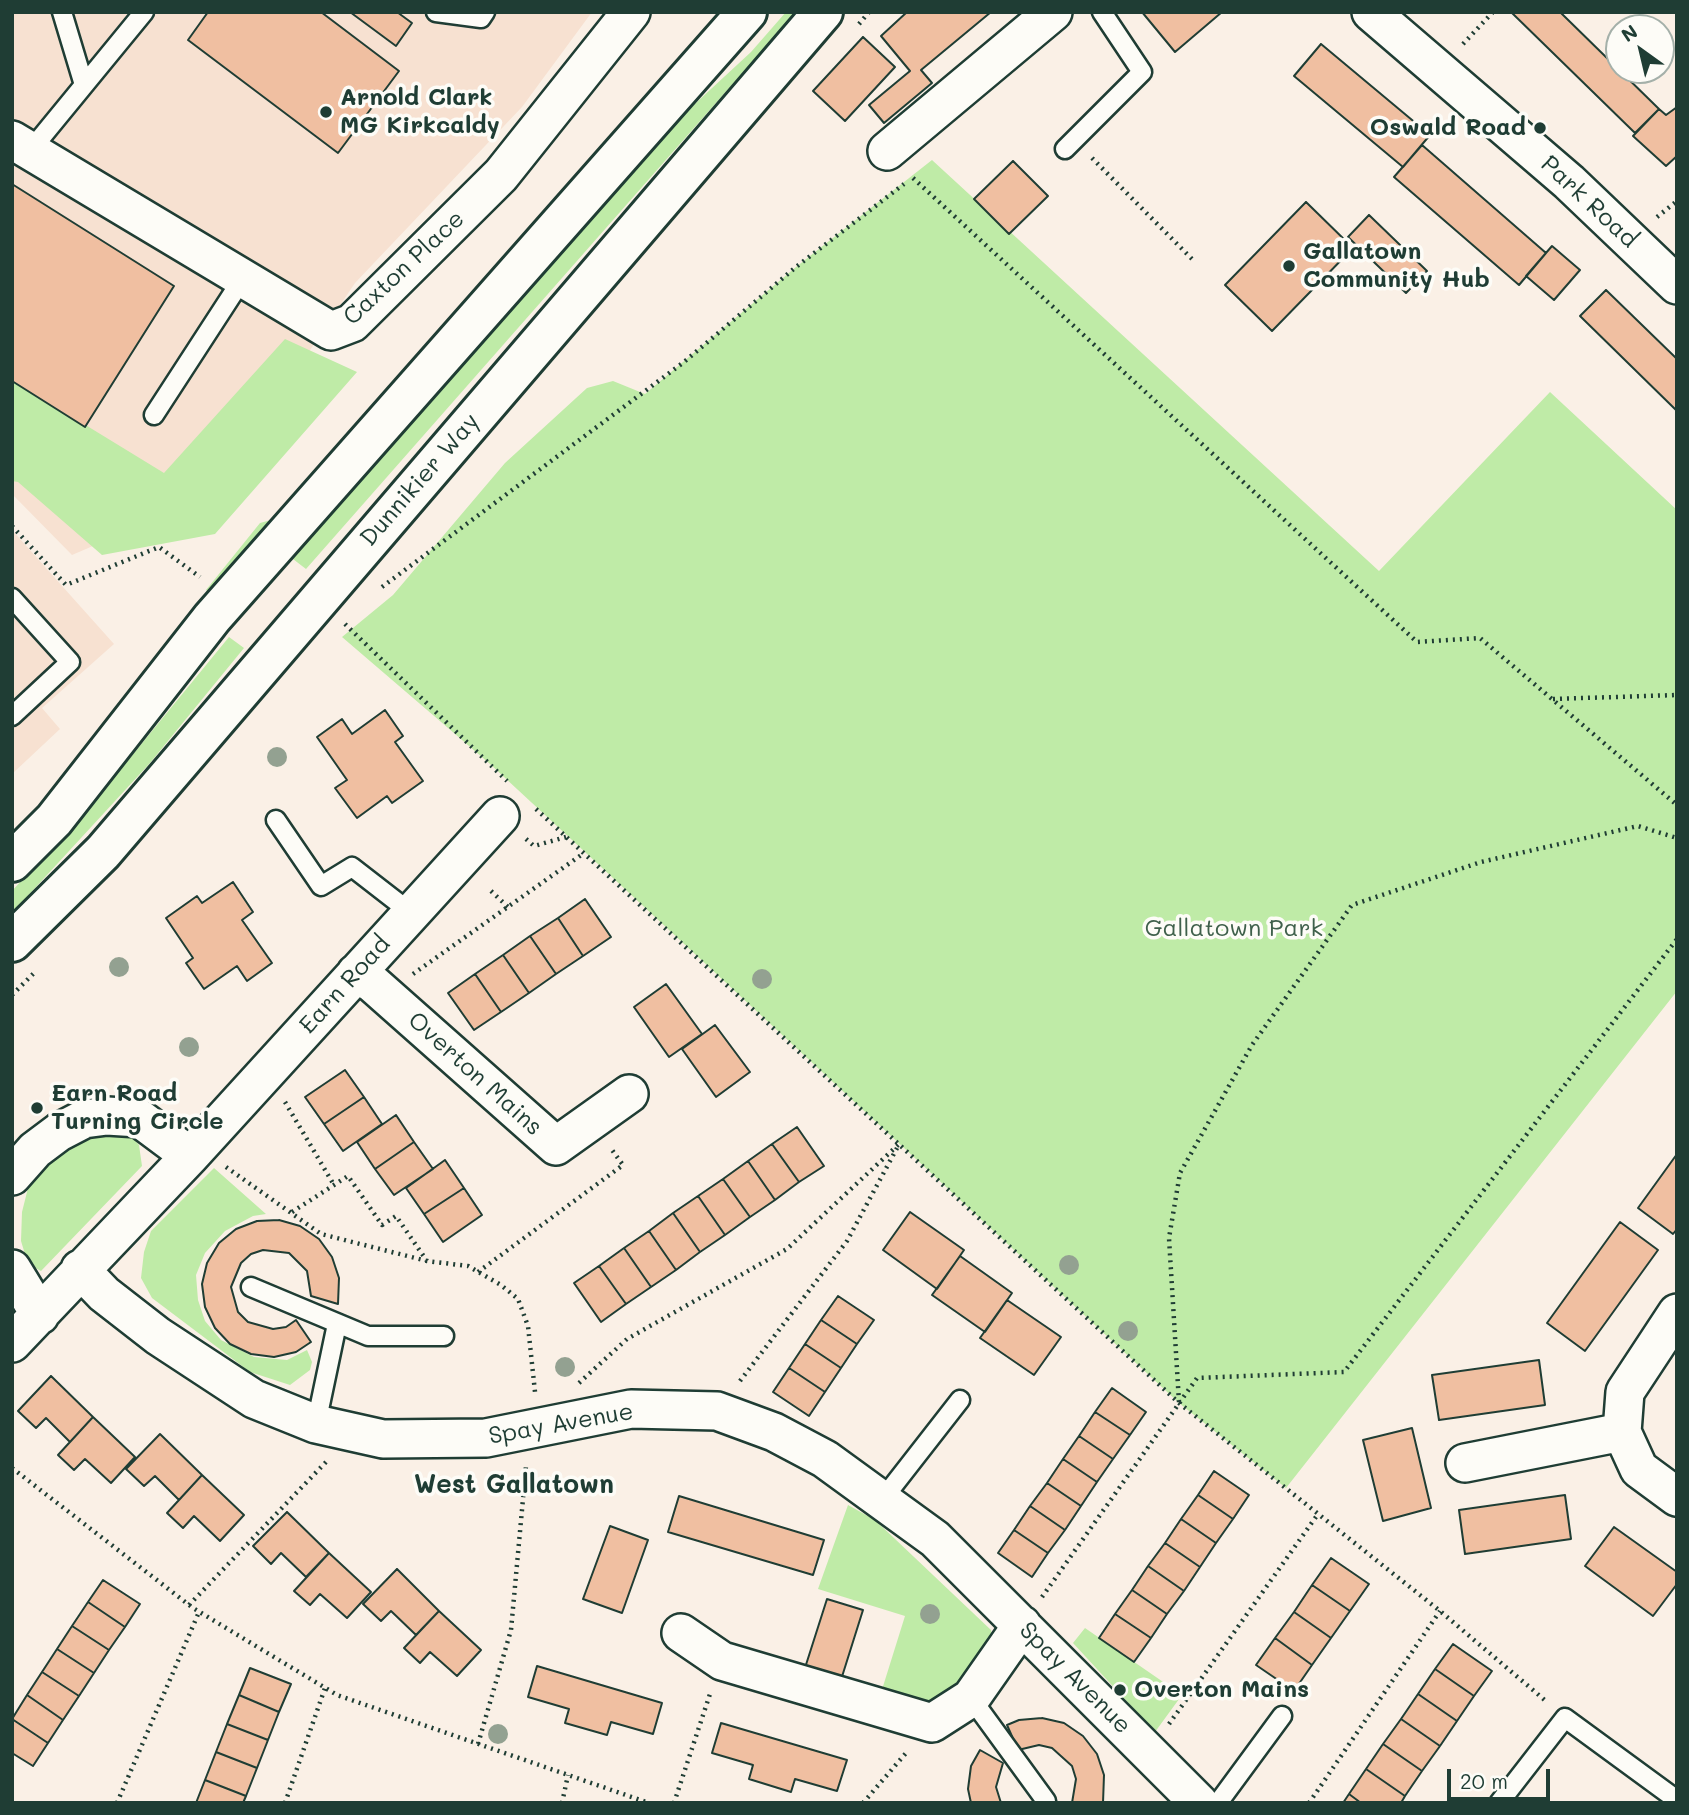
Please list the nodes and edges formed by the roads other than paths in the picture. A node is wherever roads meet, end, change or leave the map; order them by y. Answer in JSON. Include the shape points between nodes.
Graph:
{"nodes":[{"id":1,"x":62,"y":12,"type":"edge"},
{"id":2,"x":144,"y":12,"type":"edge"},
{"id":3,"x":436,"y":12,"type":"edge"},
{"id":4,"x":485,"y":12,"type":"edge"},
{"id":5,"x":631,"y":12,"type":"edge"},
{"id":6,"x":747,"y":12,"type":"edge"},
{"id":7,"x":823,"y":12,"type":"edge"},
{"id":8,"x":1053,"y":12,"type":"edge"},
{"id":9,"x":1102,"y":12,"type":"edge"},
{"id":10,"x":1371,"y":12,"type":"edge"},
{"id":11,"x":84,"y":85,"type":"junction"},
{"id":12,"x":1070,"y":145,"type":"road end"},
{"id":13,"x":21,"y":146,"type":"edge"},
{"id":14,"x":887,"y":151,"type":"road end"},
{"id":15,"x":243,"y":278,"type":"junction"},
{"id":16,"x":1677,"y":285,"type":"edge"},
{"id":17,"x":154,"y":415,"type":"dead end"},
{"id":18,"x":12,"y":598,"type":"edge"},
{"id":19,"x":12,"y":716,"type":"edge"},
{"id":20,"x":513,"y":801,"type":"road end"},
{"id":21,"x":276,"y":820,"type":"dead end"},
{"id":22,"x":12,"y":862,"type":"edge"},
{"id":23,"x":410,"y":912,"type":"junction"},
{"id":24,"x":12,"y":942,"type":"edge"},
{"id":25,"x":356,"y":973,"type":"junction"},
{"id":26,"x":629,"y":1094,"type":"dead end"},
{"id":27,"x":190,"y":1156,"type":"junction"},
{"id":28,"x":12,"y":1176,"type":"edge"},
{"id":29,"x":12,"y":1269,"type":"edge"},
{"id":30,"x":80,"y":1269,"type":"junction"},
{"id":31,"x":251,"y":1287,"type":"dead end"},
{"id":32,"x":1677,"y":1313,"type":"edge"},
{"id":33,"x":40,"y":1315,"type":"junction"},
{"id":34,"x":337,"y":1324,"type":"junction"},
{"id":35,"x":444,"y":1336,"type":"dead end"},
{"id":36,"x":12,"y":1343,"type":"edge"},
{"id":37,"x":960,"y":1400,"type":"dead end"},
{"id":38,"x":316,"y":1424,"type":"junction"},
{"id":39,"x":1622,"y":1432,"type":"junction"},
{"id":40,"x":1465,"y":1463,"type":"dead end"},
{"id":41,"x":1677,"y":1497,"type":"edge"},
{"id":42,"x":882,"y":1500,"type":"junction"},
{"id":43,"x":1022,"y":1625,"type":"junction"},
{"id":44,"x":681,"y":1633,"type":"dead end"},
{"id":45,"x":971,"y":1698,"type":"junction"},
{"id":46,"x":1283,"y":1716,"type":"dead end"},
{"id":47,"x":1677,"y":1800,"type":"edge"},
{"id":48,"x":1046,"y":1801,"type":"edge"},
{"id":49,"x":1199,"y":1803,"type":"edge"},
{"id":50,"x":1218,"y":1803,"type":"edge"},
{"id":51,"x":1499,"y":1803,"type":"edge"}],
"edges":[{"from":1,"to":11,"type":"lane"},
{"from":2,"to":11,"type":"lane"},
{"from":3,"to":4,"type":"lane","via":[[481,18]]},
{"from":5,"to":15,"type":"street","name":"Caxton Place","via":[[501,175],[352,323],[331,331]]},
{"from":6,"to":22,"type":"main road","via":[[212,618],[54,820]]},
{"from":7,"to":24,"type":"main road","name":"Dunnikier Way","via":[[103,852]]},
{"from":8,"to":14,"type":"street"},
{"from":9,"to":12,"type":"lane","via":[[1142,72]]},
{"from":10,"to":16,"type":"street","name":"Park Road","via":[[1569,182]]},
{"from":11,"to":13,"type":"lane"},
{"from":13,"to":15,"type":"street","name":"Caxton Place"},
{"from":15,"to":17,"type":"lane"},
{"from":18,"to":19,"type":"lane","via":[[70,662]]},
{"from":20,"to":23,"type":"street","name":"Earn Road"},
{"from":21,"to":23,"type":"lane","via":[[321,886],[352,867]]},
{"from":23,"to":25,"type":"street","name":"Earn Road"},
{"from":25,"to":26,"type":"street","name":"Overton Mains","via":[[556,1146]]},
{"from":25,"to":27,"type":"street","name":"Earn Road"},
{"from":27,"to":28,"type":"street","via":[[139,1118],[107,1116],[84,1119],[59,1132],[34,1150]]},
{"from":27,"to":30,"type":"street","name":"Earn Road"},
{"from":29,"to":33,"type":"street"},
{"from":30,"to":33,"type":"street","name":"Earn Road"},
{"from":30,"to":38,"type":"street","name":"Spay Avenue","via":[[158,1336],[254,1399]]},
{"from":31,"to":34,"type":"lane"},
{"from":32,"to":39,"type":"street","via":[[1625,1392]]},
{"from":33,"to":36,"type":"street","name":"Earn Road"},
{"from":34,"to":35,"type":"lane","via":[[368,1336]]},
{"from":34,"to":38,"type":"lane"},
{"from":37,"to":42,"type":"lane"},
{"from":38,"to":42,"type":"street","name":"Spay Avenue","via":[[383,1439],[486,1438],[631,1409],[717,1411],[774,1432],[815,1454]]},
{"from":39,"to":40,"type":"street"},
{"from":39,"to":41,"type":"street","via":[[1639,1469]]},
{"from":42,"to":43,"type":"street","name":"Spay Avenue","via":[[935,1539]]},
{"from":43,"to":45,"type":"street"},
{"from":43,"to":49,"type":"street","name":"Spay Avenue"},
{"from":44,"to":45,"type":"street","via":[[722,1661],[932,1723]]},
{"from":45,"to":48,"type":"lane"},
{"from":46,"to":50,"type":"lane"},
{"from":47,"to":51,"type":"lane","via":[[1565,1718]]}]}
